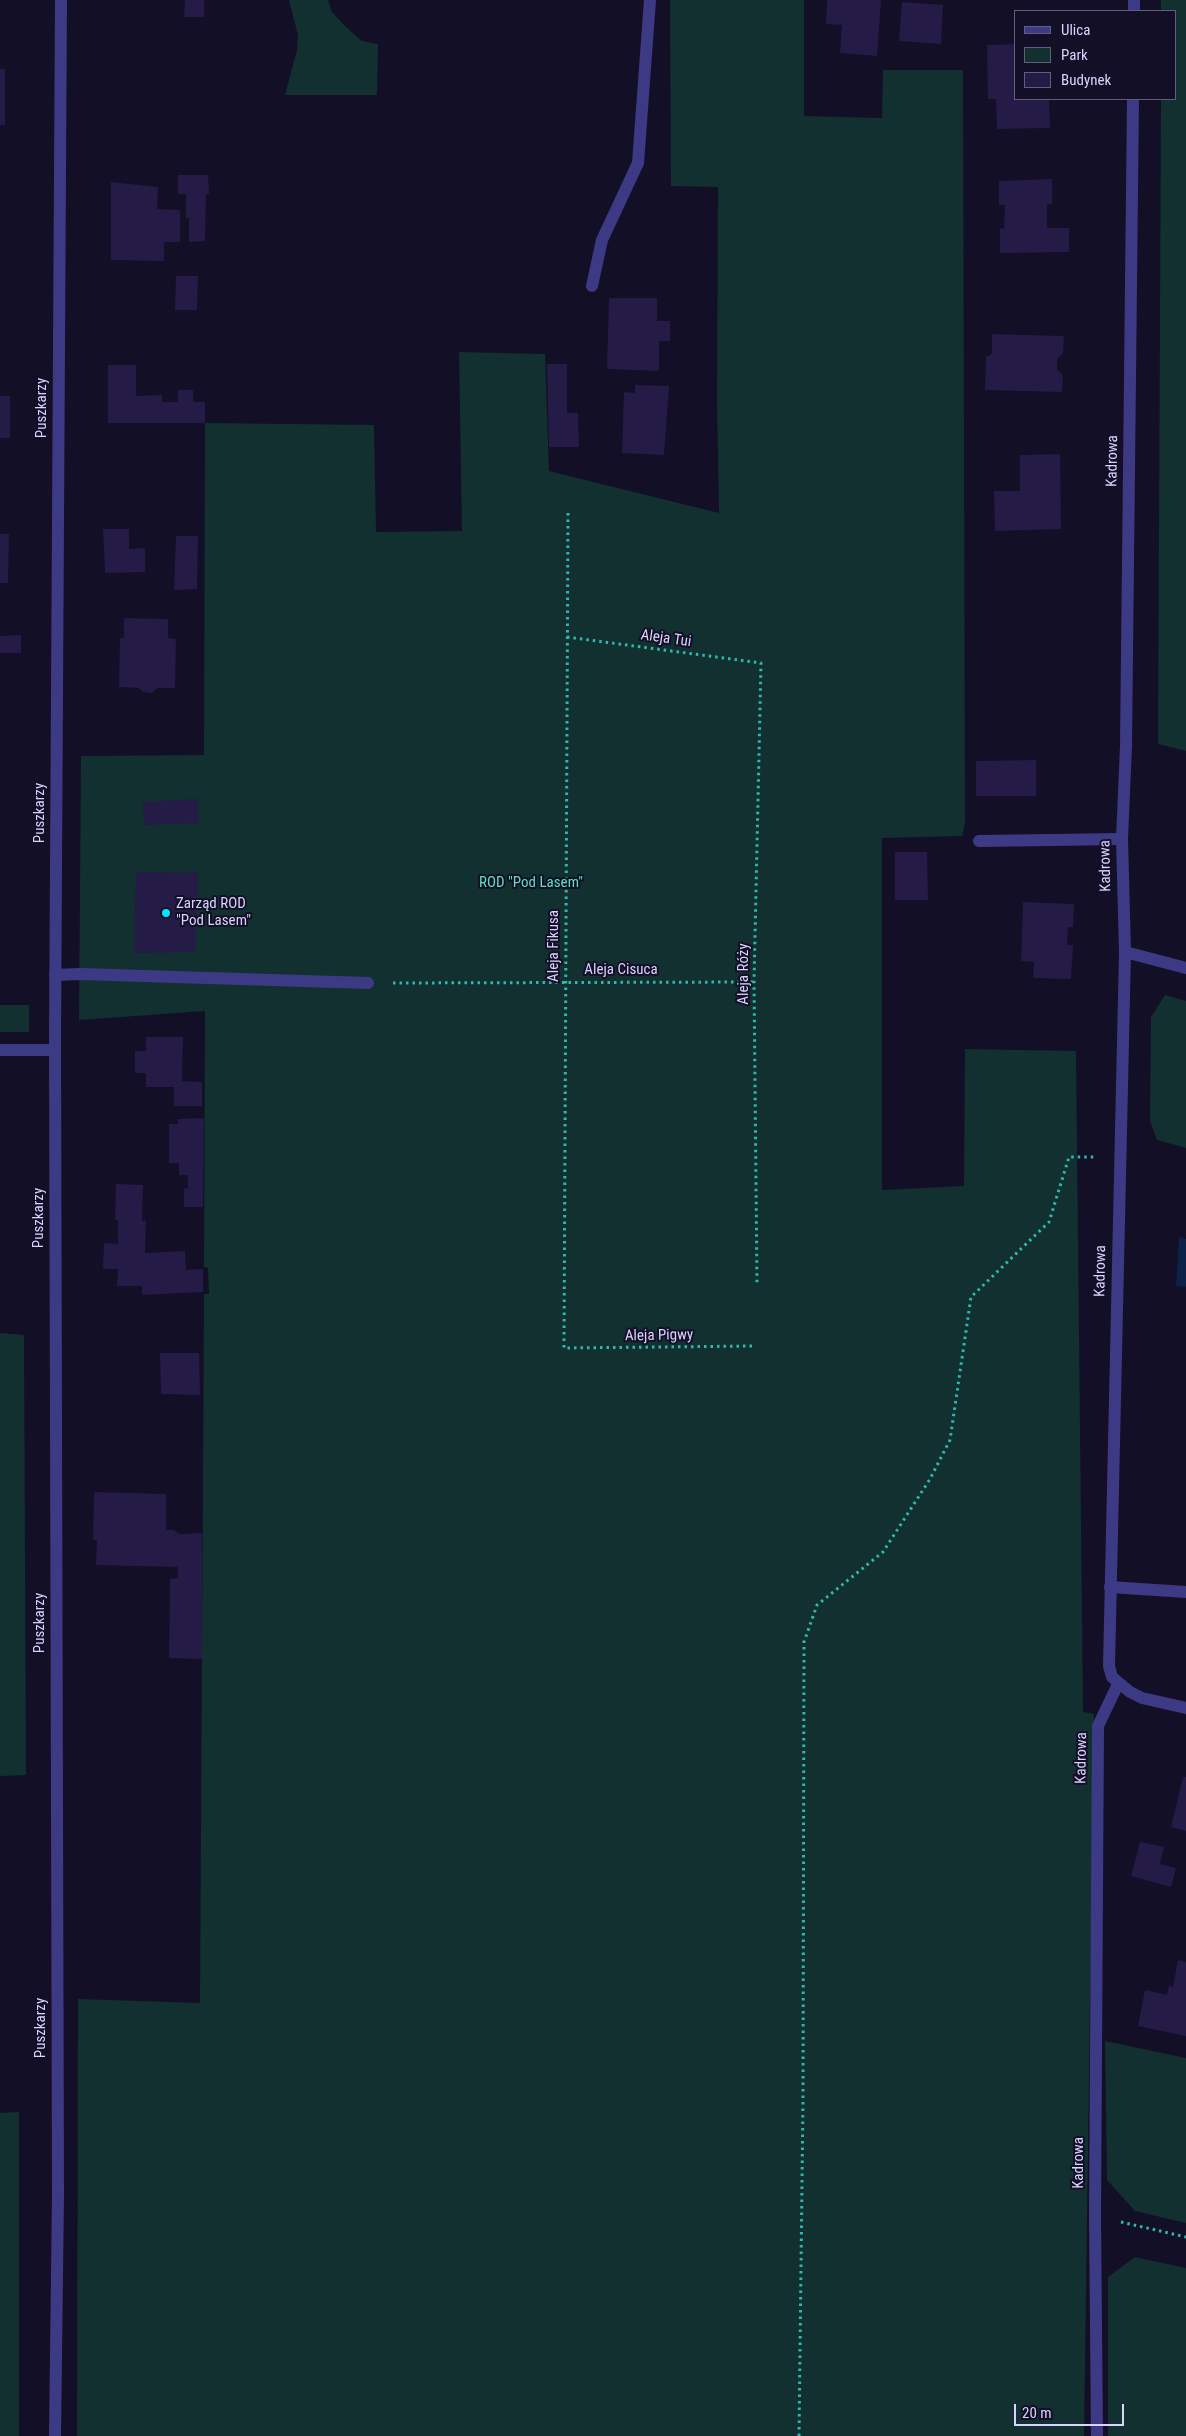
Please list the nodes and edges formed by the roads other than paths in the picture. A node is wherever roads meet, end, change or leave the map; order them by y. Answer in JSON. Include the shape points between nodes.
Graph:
{"nodes":[{"id":1,"x":61,"y":0,"type":"edge"},
{"id":2,"x":650,"y":0,"type":"edge"},
{"id":3,"x":1133,"y":100,"type":"edge"},
{"id":4,"x":592,"y":286,"type":"dead end"},
{"id":5,"x":1122,"y":839,"type":"junction"},
{"id":6,"x":979,"y":841,"type":"dead end"},
{"id":7,"x":1124,"y":952,"type":"junction"},
{"id":8,"x":1186,"y":968,"type":"edge"},
{"id":9,"x":55,"y":975,"type":"junction"},
{"id":10,"x":368,"y":983,"type":"road end"},
{"id":11,"x":0,"y":1050,"type":"edge"},
{"id":12,"x":55,"y":1050,"type":"junction"},
{"id":13,"x":1110,"y":1587,"type":"junction"},
{"id":14,"x":1186,"y":1592,"type":"edge"},
{"id":15,"x":1118,"y":1684,"type":"junction"},
{"id":16,"x":1186,"y":1708,"type":"edge"},
{"id":17,"x":55,"y":2436,"type":"edge"},
{"id":18,"x":1097,"y":2436,"type":"edge"}],
"edges":[{"from":1,"to":9,"type":"street","name":"Puszkarzy"},
{"from":2,"to":4,"type":"street","via":[[638,163],[602,240]]},
{"from":3,"to":5,"type":"street","name":"Kadrowa","via":[[1126,746]]},
{"from":5,"to":6,"type":"street"},
{"from":5,"to":7,"type":"street","name":"Kadrowa"},
{"from":7,"to":8,"type":"street"},
{"from":7,"to":13,"type":"street","name":"Kadrowa"},
{"from":9,"to":10,"type":"street"},
{"from":9,"to":12,"type":"street","name":"Puszkarzy"},
{"from":11,"to":12,"type":"street"},
{"from":12,"to":17,"type":"street","name":"Puszkarzy","via":[[58,2194]]},
{"from":13,"to":14,"type":"street"},
{"from":13,"to":15,"type":"street","name":"Kadrowa","via":[[1109,1666]]},
{"from":15,"to":16,"type":"street","via":[[1142,1698]]},
{"from":15,"to":18,"type":"street","name":"Kadrowa","via":[[1098,1726]]}]}
